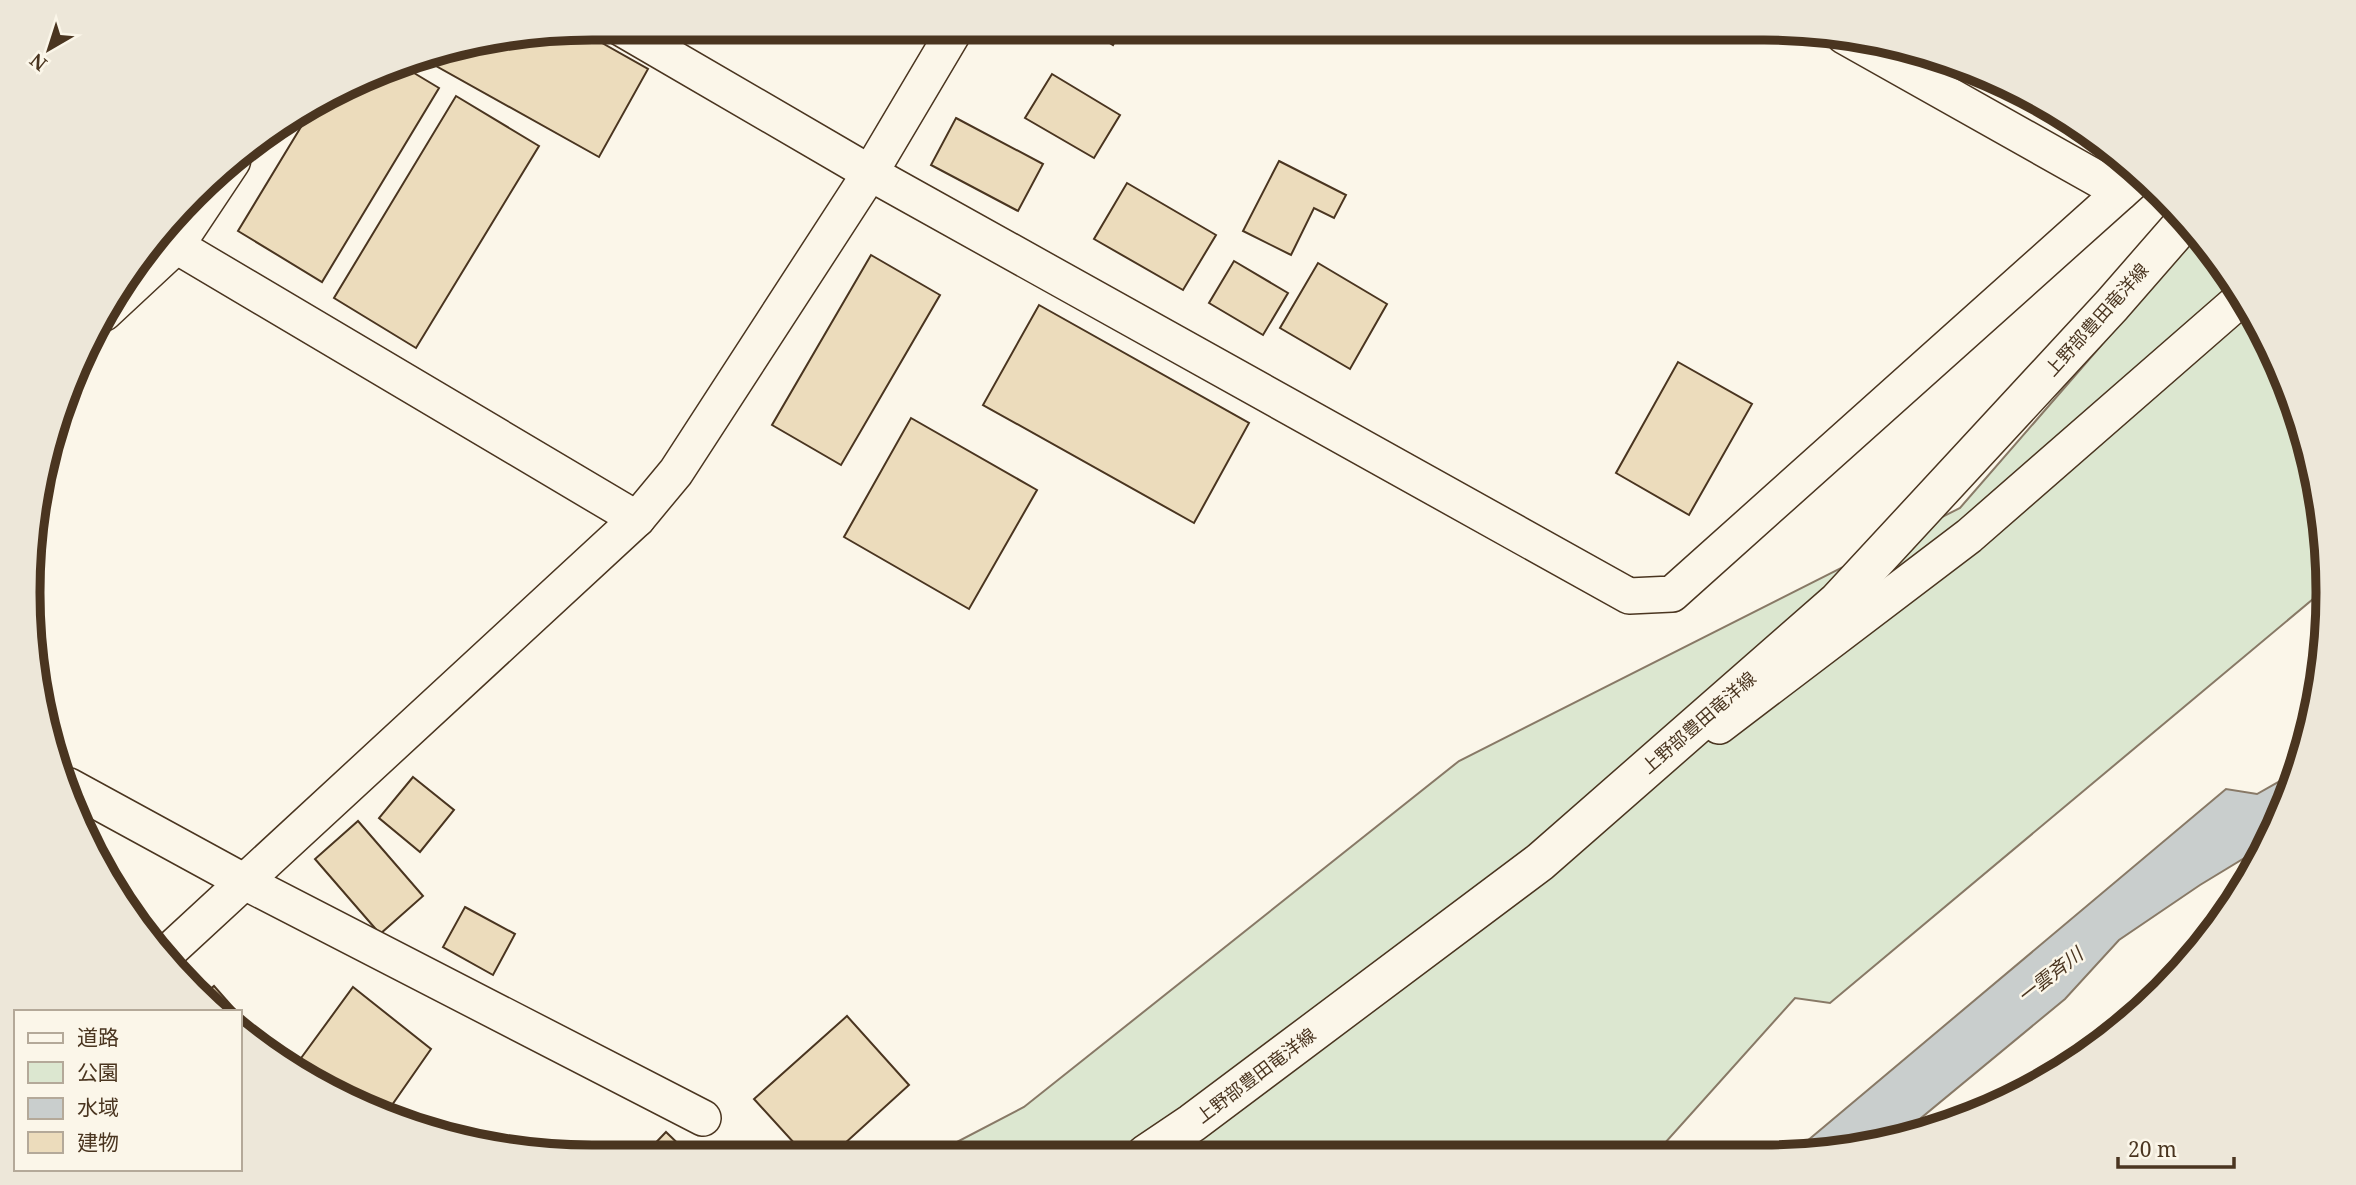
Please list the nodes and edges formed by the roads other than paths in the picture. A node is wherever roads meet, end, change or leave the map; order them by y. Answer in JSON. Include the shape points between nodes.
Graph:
{"nodes":[{"id":1,"x":642,"y":40,"type":"edge"},
{"id":2,"x":949,"y":40,"type":"edge"},
{"id":3,"x":1875,"y":52,"type":"edge"},
{"id":4,"x":870,"y":173,"type":"junction"},
{"id":5,"x":2130,"y":183,"type":"edge"},
{"id":6,"x":2179,"y":228,"type":"edge"},
{"id":7,"x":167,"y":240,"type":"edge"},
{"id":8,"x":2235,"y":304,"type":"edge"},
{"id":9,"x":636,"y":519,"type":"junction"},
{"id":10,"x":77,"y":790,"type":"edge"},
{"id":11,"x":1540,"y":862,"type":"junction"},
{"id":12,"x":243,"y":881,"type":"junction"},
{"id":13,"x":171,"y":949,"type":"edge"},
{"id":14,"x":703,"y":1118,"type":"dead end"},
{"id":15,"x":1160,"y":1145,"type":"edge"}],
"edges":[{"from":1,"to":4,"type":"street"},
{"from":2,"to":4,"type":"street"},
{"from":3,"to":5,"type":"street"},
{"from":4,"to":5,"type":"street","via":[[1629,596],[1672,594]]},
{"from":4,"to":9,"type":"street","via":[[676,472]]},
{"from":6,"to":11,"type":"main road","name":"上野部豊田竜洋線","via":[[1838,601]]},
{"from":7,"to":9,"type":"street"},
{"from":8,"to":11,"type":"street","via":[[1969,537]]},
{"from":9,"to":12,"type":"street"},
{"from":10,"to":12,"type":"street"},
{"from":11,"to":15,"type":"main road","name":"上野部豊田竜洋線"},
{"from":12,"to":13,"type":"street"},
{"from":12,"to":14,"type":"street"}]}
